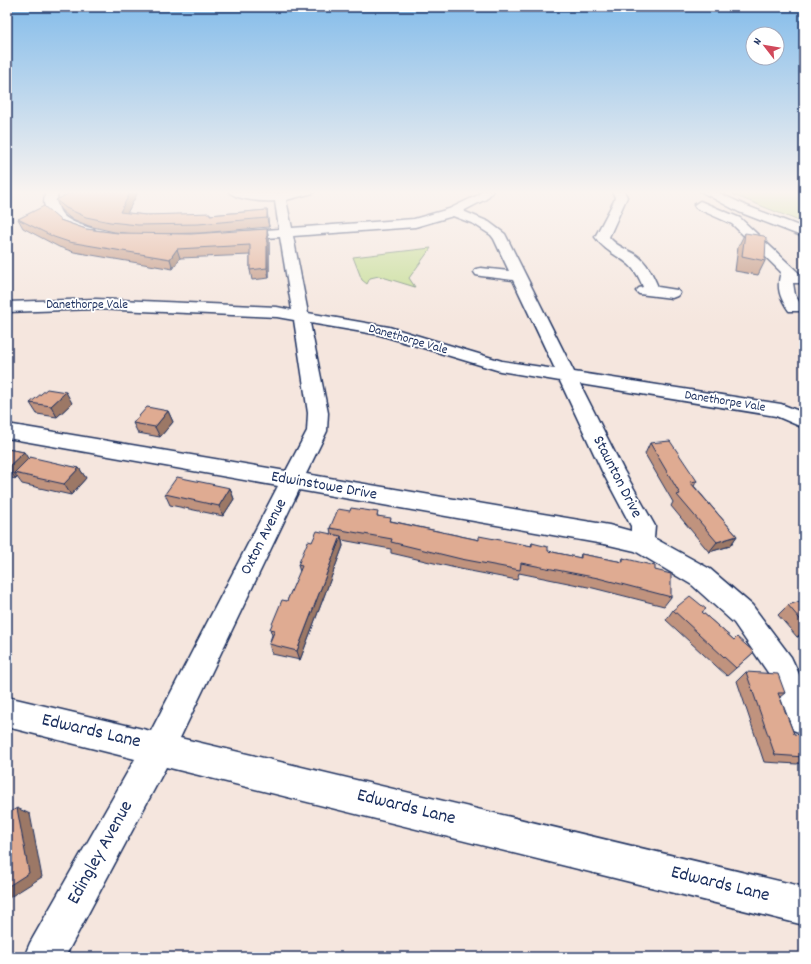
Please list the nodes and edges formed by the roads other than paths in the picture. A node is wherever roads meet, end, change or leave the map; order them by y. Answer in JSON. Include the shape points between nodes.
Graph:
{"nodes":[{"id":1,"x":288,"y":236,"type":"edge"},
{"id":2,"x":499,"y":236,"type":"edge"},
{"id":3,"x":603,"y":236,"type":"edge"},
{"id":4,"x":752,"y":236,"type":"edge"},
{"id":5,"x":481,"y":272,"type":"dead end"},
{"id":6,"x":519,"y":276,"type":"junction"},
{"id":7,"x":672,"y":292,"type":"dead end"},
{"id":8,"x":7,"y":307,"type":"edge"},
{"id":9,"x":794,"y":308,"type":"dead end"},
{"id":10,"x":301,"y":316,"type":"junction"},
{"id":11,"x":568,"y":378,"type":"junction"},
{"id":12,"x":804,"y":406,"type":"edge"},
{"id":13,"x":781,"y":410,"type":"junction"},
{"id":14,"x":804,"y":421,"type":"edge"},
{"id":15,"x":7,"y":430,"type":"edge"},
{"id":16,"x":292,"y":481,"type":"junction"},
{"id":17,"x":641,"y":543,"type":"junction"},
{"id":18,"x":7,"y":712,"type":"edge"},
{"id":19,"x":804,"y":719,"type":"edge"},
{"id":20,"x":159,"y":748,"type":"junction"},
{"id":21,"x":804,"y":906,"type":"edge"},
{"id":22,"x":44,"y":957,"type":"edge"}],
"edges":[{"from":1,"to":10,"type":"main road","name":"Oxton Avenue"},
{"from":2,"to":6,"type":"main road","name":"Staunton Drive"},
{"from":3,"to":7,"type":"main road","via":[[605,242],[634,261],[645,274],[648,291]]},
{"from":4,"to":9,"type":"main road","via":[[793,276],[785,284],[786,293]]},
{"from":5,"to":6,"type":"main road"},
{"from":6,"to":11,"type":"main road","name":"Staunton Drive"},
{"from":8,"to":10,"type":"main road","name":"Danethorpe Vale","via":[[96,304],[194,307]]},
{"from":10,"to":11,"type":"main road","name":"Danethorpe Vale","via":[[383,331],[500,366]]},
{"from":10,"to":16,"type":"main road","name":"Oxton Avenue","via":[[318,413],[317,431]]},
{"from":11,"to":13,"type":"main road","name":"Danethorpe Vale"},
{"from":11,"to":17,"type":"main road","name":"Staunton Drive","via":[[643,526]]},
{"from":12,"to":13,"type":"main road","name":"Danethorpe Vale"},
{"from":13,"to":14,"type":"main road","name":"Danethorpe Vale"},
{"from":15,"to":16,"type":"main road","name":"Edwinstowe Drive"},
{"from":16,"to":17,"type":"main road","name":"Edwinstowe Drive","via":[[609,535]]},
{"from":16,"to":20,"type":"main road","name":"Oxton Avenue"},
{"from":17,"to":19,"type":"main road","via":[[701,577],[743,614],[781,667]]},
{"from":18,"to":20,"type":"main road","name":"Edwards Lane"},
{"from":20,"to":21,"type":"main road","name":"Edwards Lane"},
{"from":20,"to":22,"type":"main road","name":"Edingley Avenue"}]}
